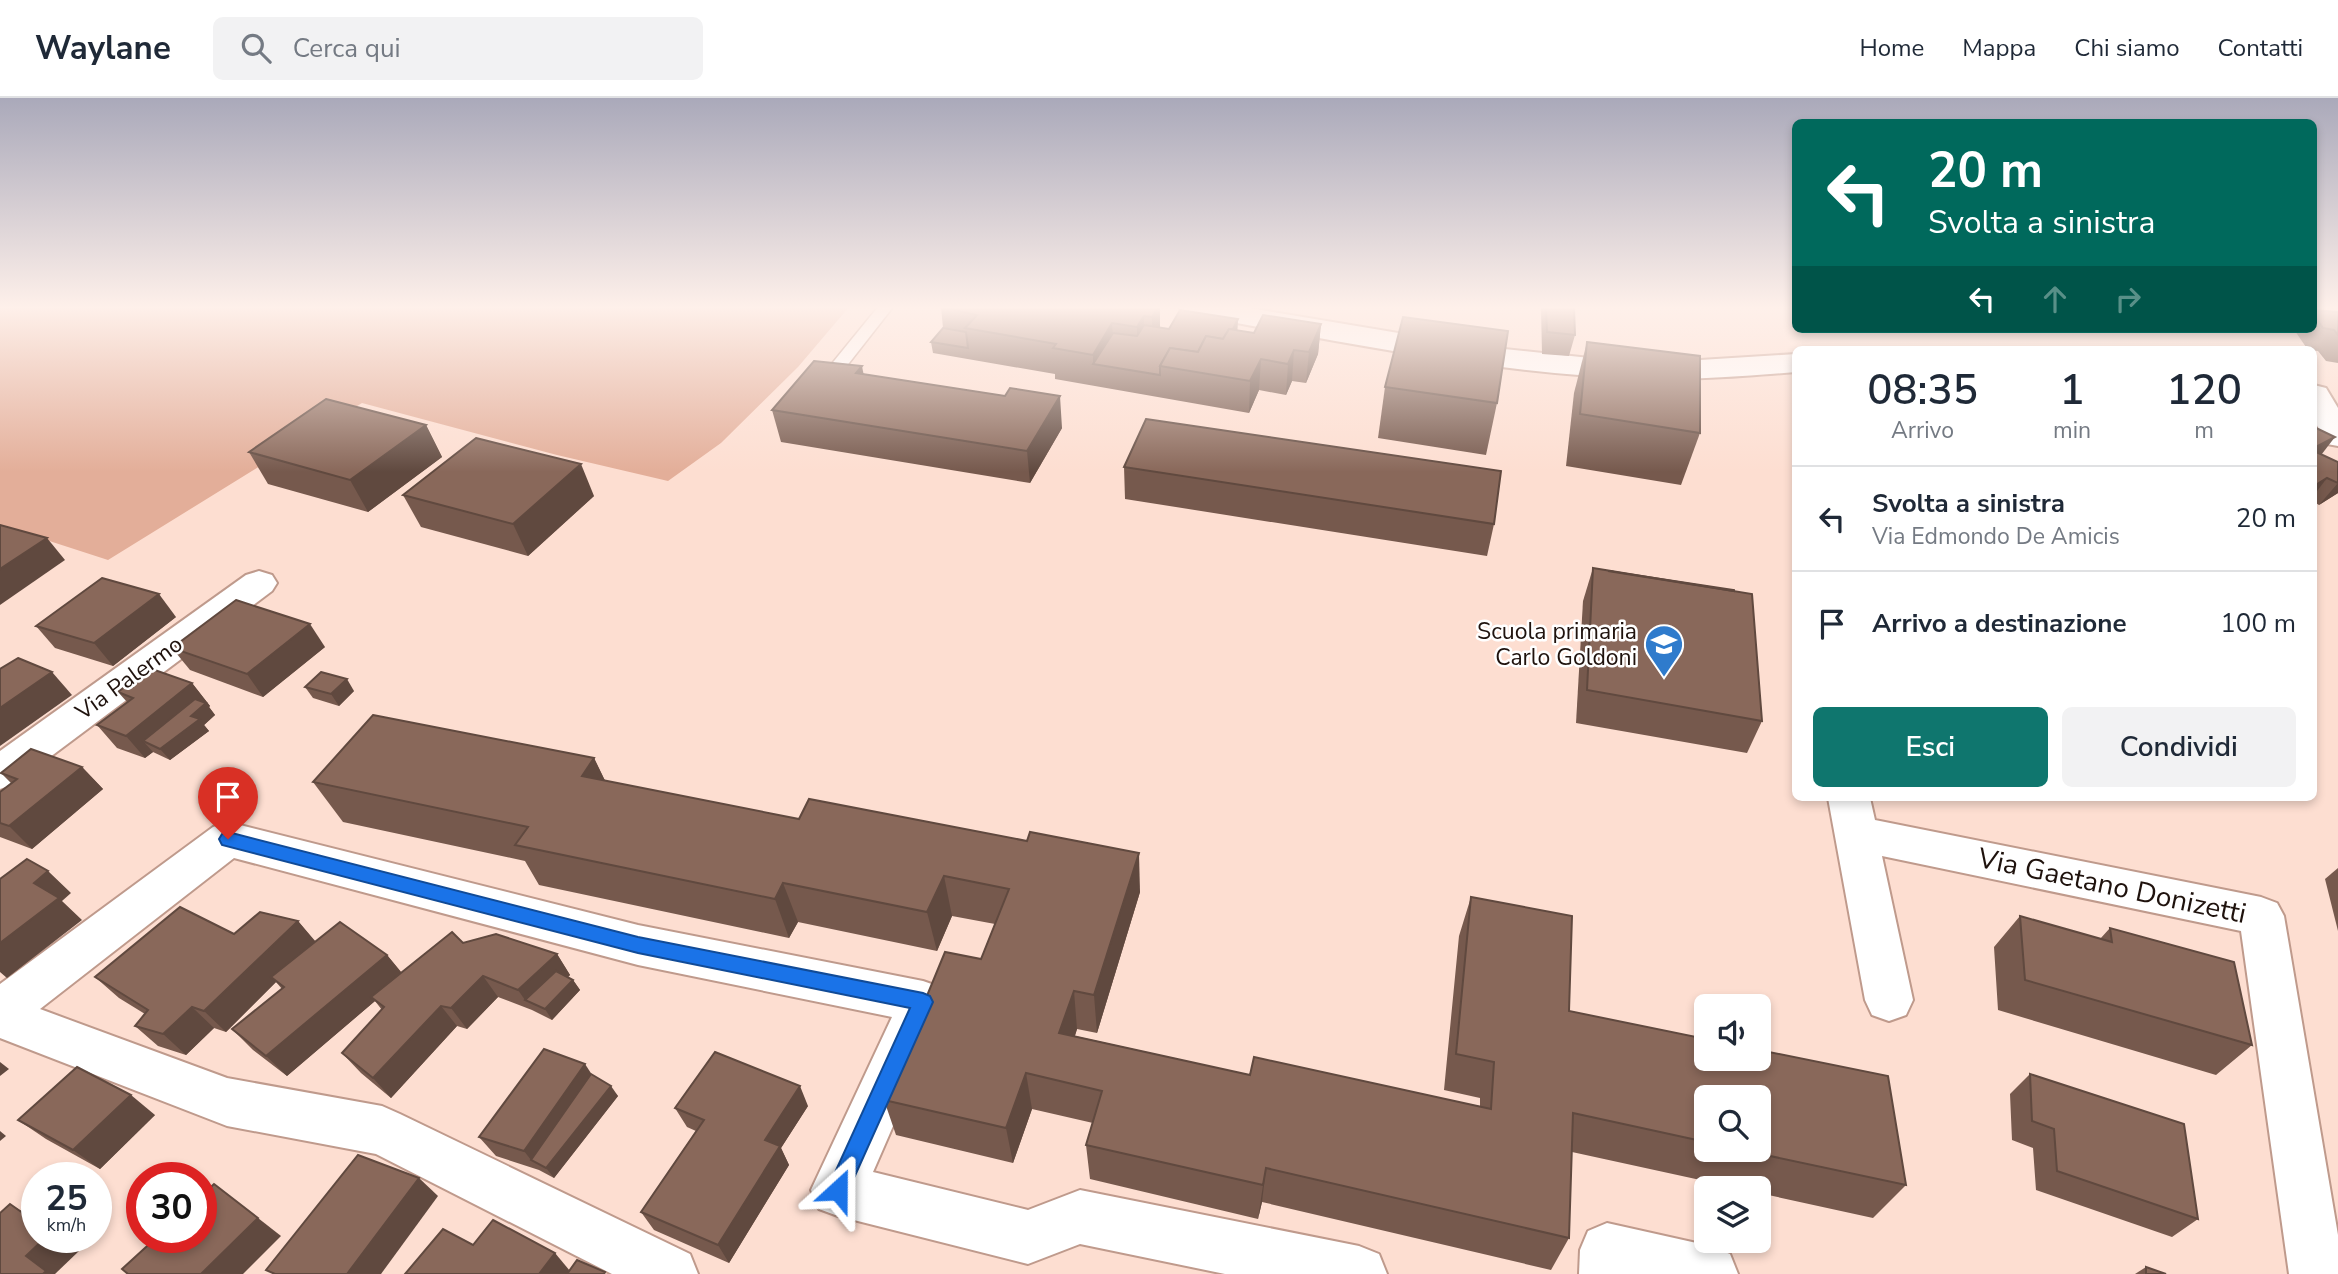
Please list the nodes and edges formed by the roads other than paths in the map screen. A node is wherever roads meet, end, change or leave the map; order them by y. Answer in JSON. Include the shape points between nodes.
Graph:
{"nodes":[{"id":1,"x":842,"y":362,"type":"edge"},
{"id":2,"x":1549,"y":362,"type":"edge"},
{"id":3,"x":1792,"y":363,"type":"edge"},
{"id":4,"x":836,"y":369,"type":"edge"},
{"id":5,"x":2322,"y":395,"type":"edge"},
{"id":6,"x":2338,"y":437,"type":"edge"},
{"id":7,"x":259,"y":583,"type":"dead end"},
{"id":8,"x":0,"y":773,"type":"edge"},
{"id":9,"x":1852,"y":816,"type":"edge"},
{"id":10,"x":1889,"y":1000,"type":"dead end"},
{"id":11,"x":0,"y":1014,"type":"edge"},
{"id":12,"x":670,"y":1274,"type":"edge"},
{"id":13,"x":1359,"y":1274,"type":"edge"},
{"id":14,"x":1607,"y":1274,"type":"edge"},
{"id":15,"x":1710,"y":1274,"type":"edge"},
{"id":16,"x":2318,"y":1274,"type":"edge"}],
"edges":[{"from":1,"to":4,"type":"lane"},
{"from":2,"to":3,"type":"street","via":[[1702,370]]},
{"from":5,"to":6,"type":"street"},
{"from":7,"to":8,"type":"street","name":"Via Palermo"},
{"from":9,"to":10,"type":"street","name":"Via Gaetano Donizetti"},
{"from":9,"to":16,"type":"street","name":"Via Gaetano Donizetti","via":[[2261,916]]},
{"from":11,"to":12,"type":"street","via":[[227,1102],[382,1131]]},
{"from":11,"to":13,"type":"street","via":[[228,839],[638,945],[923,1002],[838,1190],[1028,1237],[1080,1217]]},
{"from":14,"to":15,"type":"street","via":[[1607,1250]]}]}
